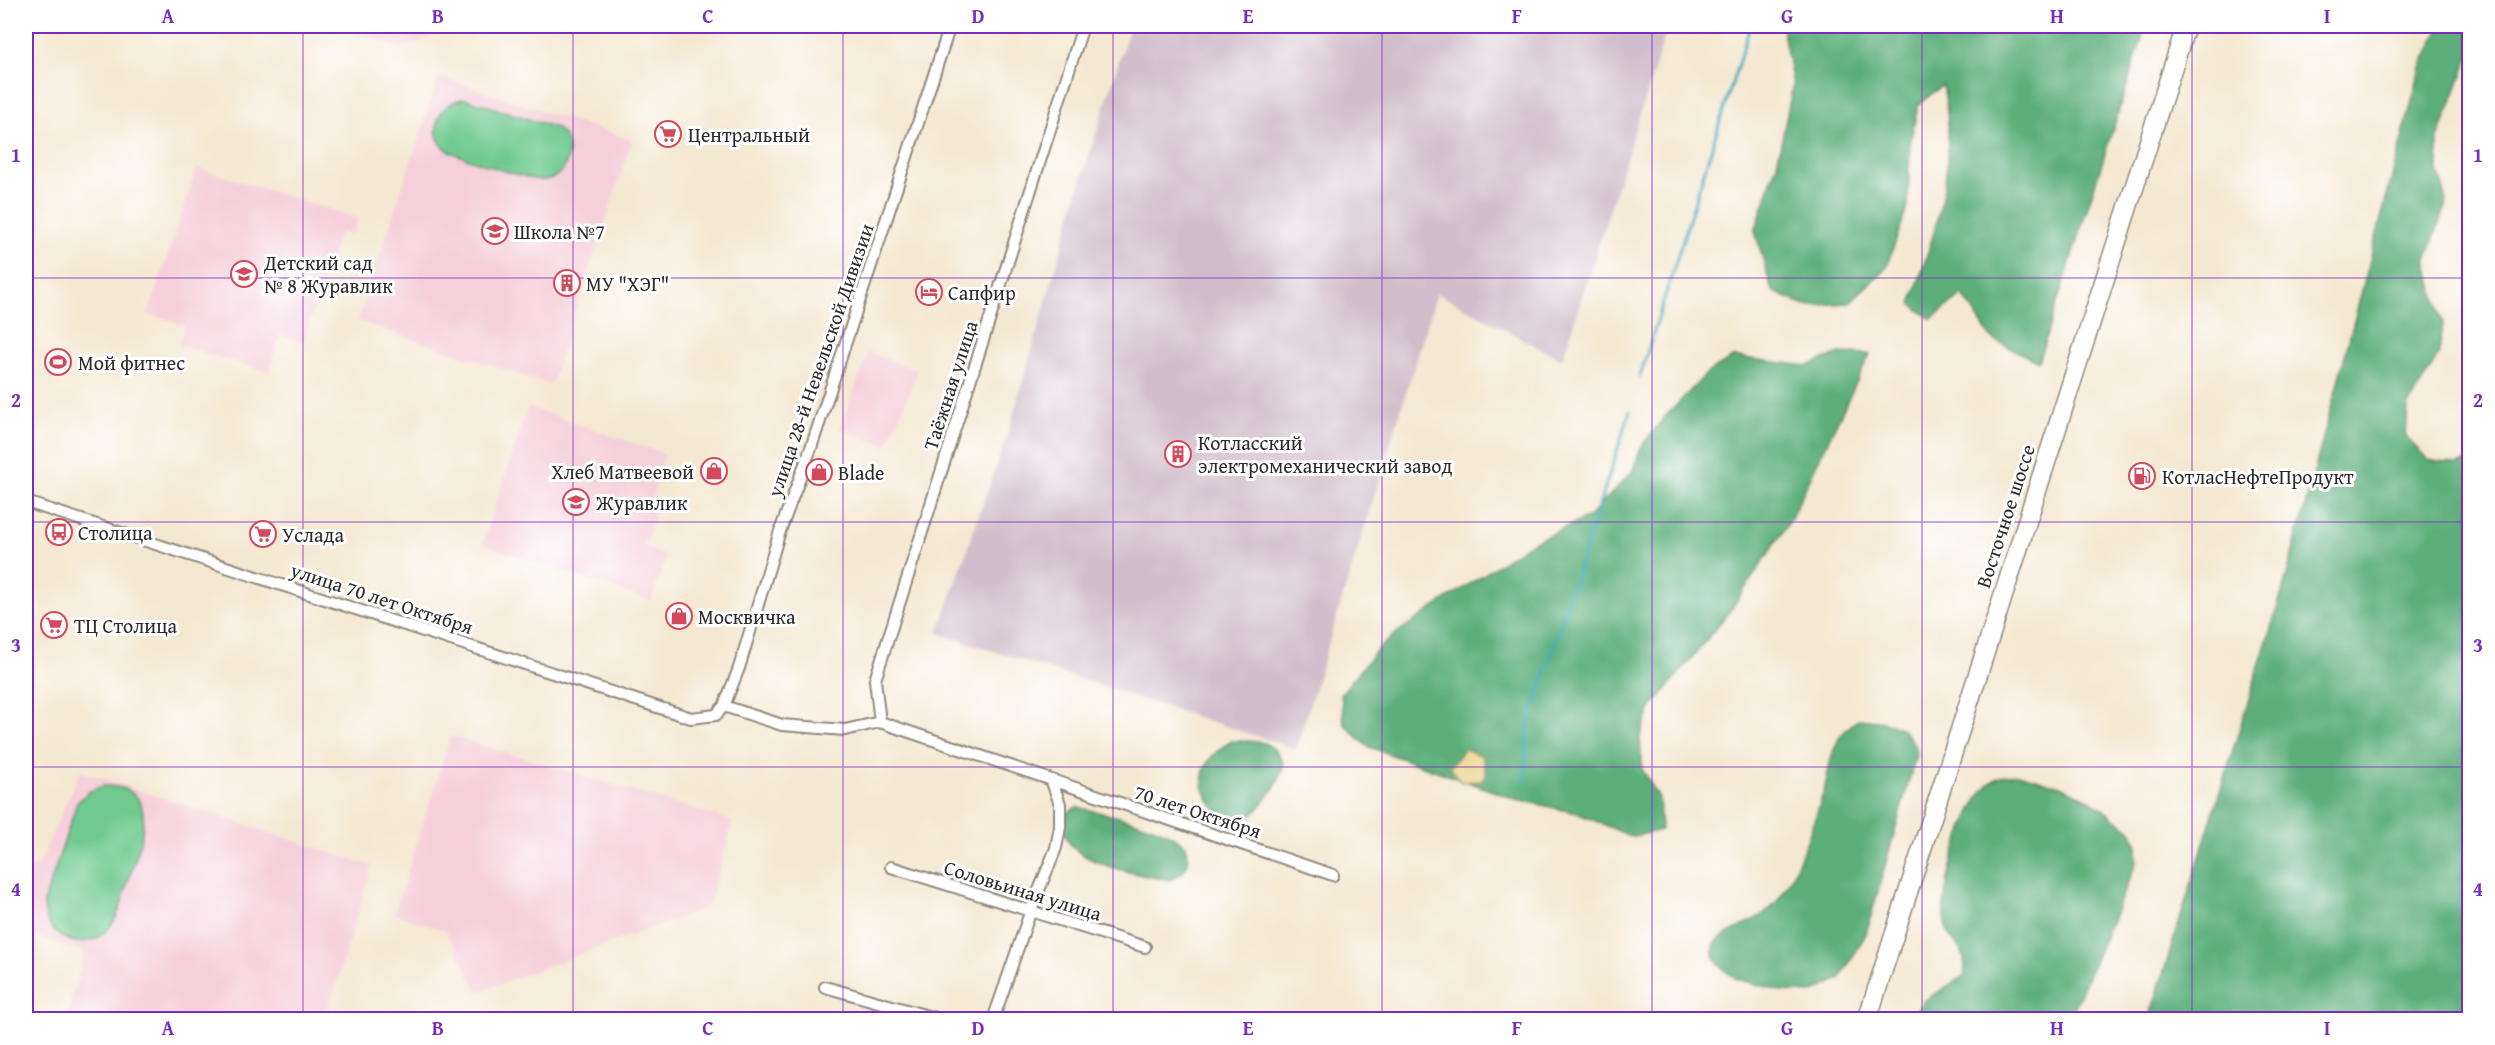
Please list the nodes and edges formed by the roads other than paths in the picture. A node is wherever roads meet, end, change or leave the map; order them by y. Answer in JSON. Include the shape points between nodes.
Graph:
{"nodes":[{"id":1,"x":950,"y":26,"type":"edge"},
{"id":2,"x":1083,"y":26,"type":"edge"},
{"id":3,"x":2186,"y":26,"type":"edge"},
{"id":4,"x":26,"y":502,"type":"edge"},
{"id":5,"x":724,"y":706,"type":"junction"},
{"id":6,"x":880,"y":722,"type":"junction"},
{"id":7,"x":1052,"y":782,"type":"junction"},
{"id":8,"x":891,"y":867,"type":"dead end"},
{"id":9,"x":1333,"y":875,"type":"dead end"},
{"id":10,"x":1032,"y":910,"type":"junction"},
{"id":11,"x":1145,"y":947,"type":"dead end"},
{"id":12,"x":825,"y":987,"type":"dead end"},
{"id":13,"x":942,"y":1020,"type":"edge"},
{"id":14,"x":993,"y":1020,"type":"edge"},
{"id":15,"x":1867,"y":1020,"type":"edge"}],
"edges":[{"from":1,"to":5,"type":"street","name":"улица 28-й Невельской Дивизии"},
{"from":2,"to":6,"type":"street","name":"Таёжная улица","via":[[875,680]]},
{"from":3,"to":15,"type":"main road","name":"Восточное шоссе"},
{"from":4,"to":5,"type":"street","name":"улица 70 лет Октября","via":[[691,718],[716,715]]},
{"from":5,"to":6,"type":"street","via":[[782,725],[845,730]]},
{"from":6,"to":7,"type":"street","name":"70 лет Октября"},
{"from":7,"to":9,"type":"street","name":"70 лет Октября"},
{"from":7,"to":10,"type":"street","via":[[1060,804],[1060,827]]},
{"from":8,"to":10,"type":"street","name":"Соловьиная улица"},
{"from":10,"to":11,"type":"street","name":"Соловьиная улица"},
{"from":10,"to":14,"type":"street"},
{"from":12,"to":13,"type":"street"}]}
